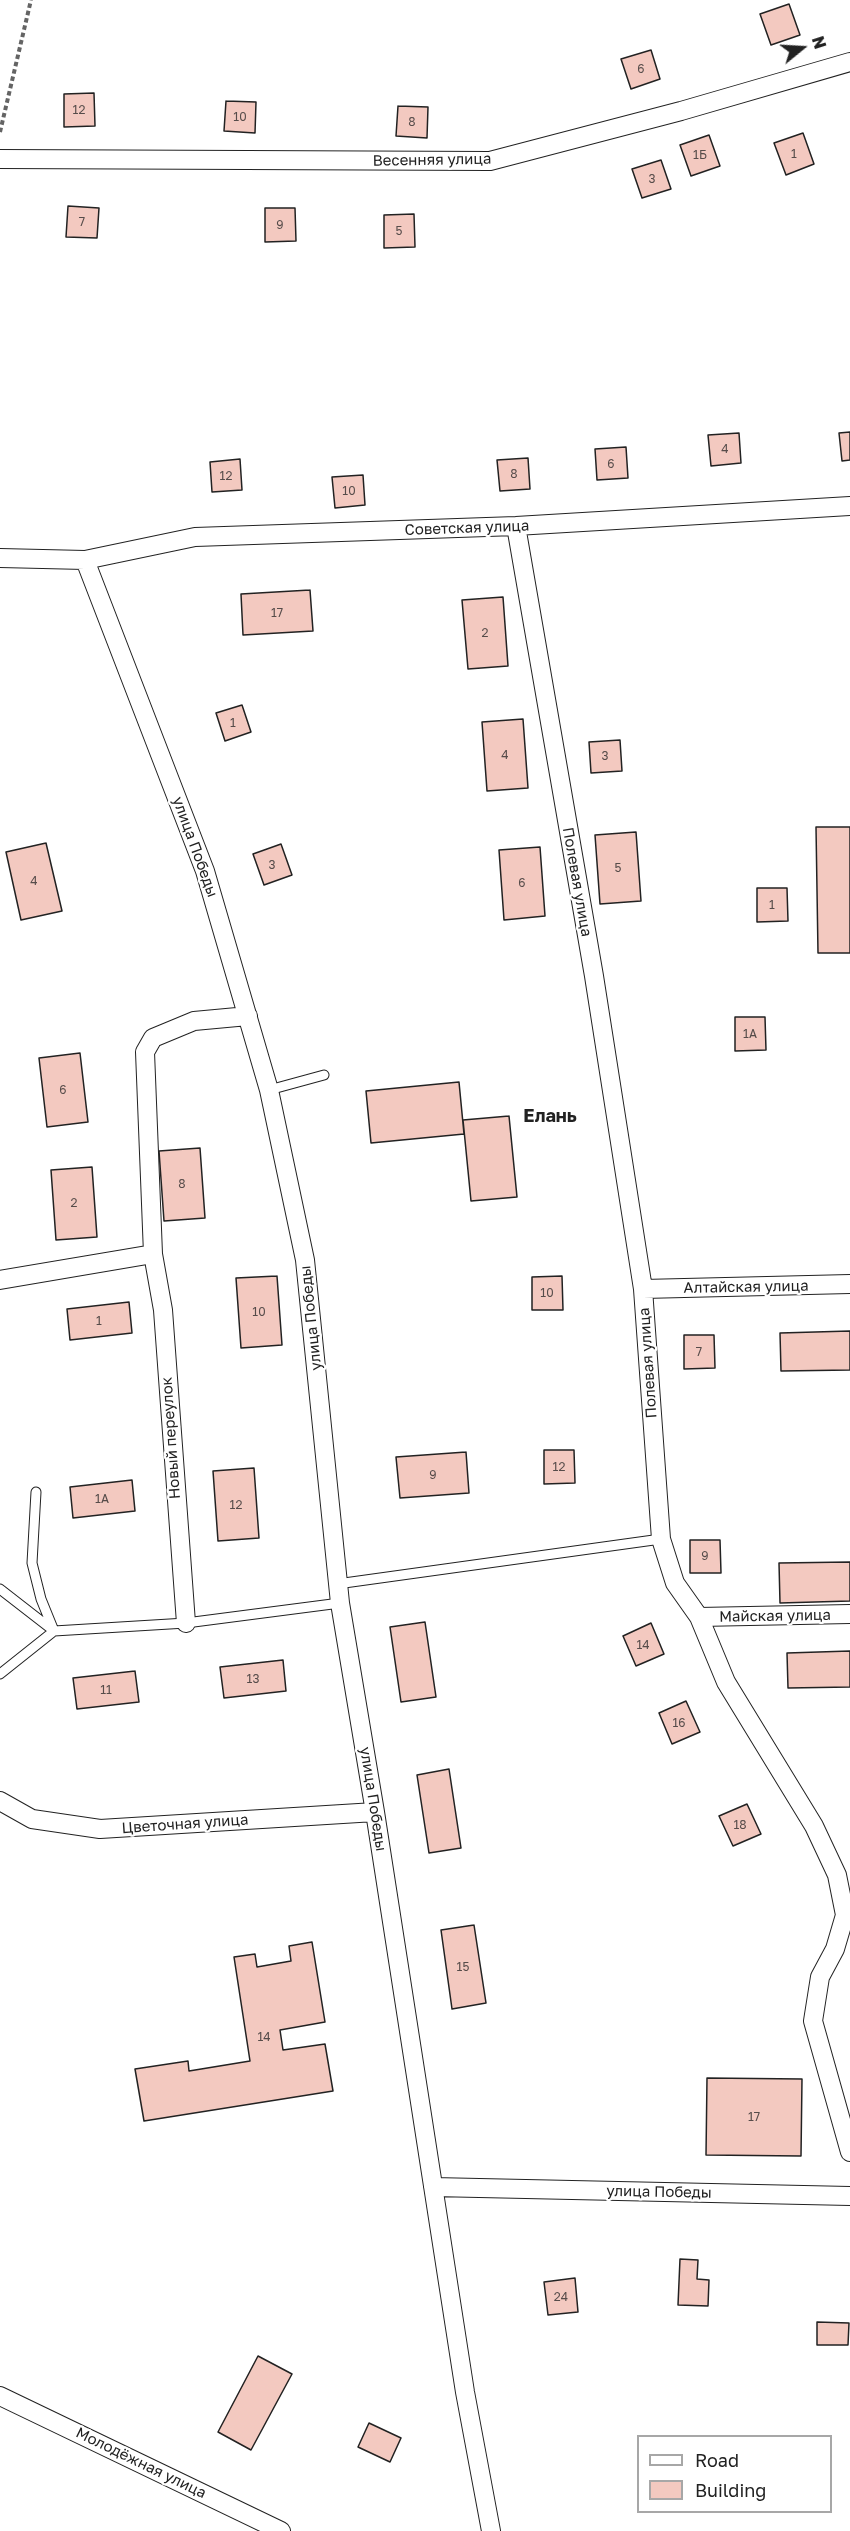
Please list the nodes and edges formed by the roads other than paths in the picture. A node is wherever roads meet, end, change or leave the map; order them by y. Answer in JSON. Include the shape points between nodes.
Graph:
{"nodes":[{"id":1,"x":850,"y":62,"type":"edge"},
{"id":2,"x":0,"y":159,"type":"edge"},
{"id":3,"x":850,"y":506,"type":"edge"},
{"id":4,"x":516,"y":526,"type":"junction"},
{"id":5,"x":0,"y":558,"type":"edge"},
{"id":6,"x":85,"y":560,"type":"junction"},
{"id":7,"x":248,"y":1016,"type":"junction"},
{"id":8,"x":324,"y":1075,"type":"dead end"},
{"id":9,"x":269,"y":1090,"type":"junction"},
{"id":10,"x":153,"y":1254,"type":"junction"},
{"id":11,"x":0,"y":1280,"type":"edge"},
{"id":12,"x":850,"y":1284,"type":"edge"},
{"id":13,"x":643,"y":1288,"type":"junction"},
{"id":14,"x":36,"y":1492,"type":"dead end"},
{"id":15,"x":661,"y":1539,"type":"junction"},
{"id":16,"x":337,"y":1584,"type":"junction"},
{"id":17,"x":0,"y":1589,"type":"edge"},
{"id":18,"x":339,"y":1604,"type":"junction"},
{"id":19,"x":850,"y":1614,"type":"edge"},
{"id":20,"x":699,"y":1617,"type":"junction"},
{"id":21,"x":186,"y":1623,"type":"junction"},
{"id":22,"x":54,"y":1631,"type":"junction"},
{"id":23,"x":0,"y":1674,"type":"edge"},
{"id":24,"x":0,"y":1801,"type":"edge"},
{"id":25,"x":375,"y":1812,"type":"junction"},
{"id":26,"x":850,"y":2152,"type":"edge"},
{"id":27,"x":433,"y":2187,"type":"junction"},
{"id":28,"x":850,"y":2196,"type":"edge"},
{"id":29,"x":0,"y":2396,"type":"edge"},
{"id":30,"x":281,"y":2531,"type":"edge"},
{"id":31,"x":491,"y":2531,"type":"edge"}],
"edges":[{"from":1,"to":2,"type":"street","name":"Весенняя улица","via":[[490,161]]},
{"from":3,"to":4,"type":"street","name":"Советская улица"},
{"from":4,"to":6,"type":"street","name":"Советская улица","via":[[195,537]]},
{"from":4,"to":13,"type":"street","name":"Полевая улица"},
{"from":5,"to":6,"type":"street"},
{"from":6,"to":7,"type":"street","name":"улица Победы","via":[[205,871]]},
{"from":7,"to":9,"type":"street","name":"улица Победы"},
{"from":7,"to":10,"type":"street","name":"Новый переулок","via":[[194,1021],[167,1030],[147,1043]]},
{"from":8,"to":9,"type":"lane"},
{"from":9,"to":16,"type":"street","name":"улица Победы","via":[[305,1260]]},
{"from":10,"to":11,"type":"street"},
{"from":10,"to":21,"type":"street","name":"Новый переулок","via":[[163,1310]]},
{"from":12,"to":13,"type":"street","name":"Алтайская улица"},
{"from":13,"to":15,"type":"street","name":"Полевая улица"},
{"from":14,"to":22,"type":"lane","via":[[32,1563],[40,1599]]},
{"from":15,"to":16,"type":"lane"},
{"from":15,"to":20,"type":"street","name":"Полевая улица","via":[[675,1583]]},
{"from":16,"to":18,"type":"street","name":"улица Победы"},
{"from":17,"to":22,"type":"lane"},
{"from":18,"to":21,"type":"lane"},
{"from":18,"to":25,"type":"street","name":"улица Победы"},
{"from":19,"to":20,"type":"street","name":"Майская улица"},
{"from":20,"to":26,"type":"street","name":"Полевая улица","via":[[726,1682],[814,1826],[837,1875],[845,1915],[835,1949],[820,1977],[813,2021]]},
{"from":21,"to":22,"type":"lane"},
{"from":22,"to":23,"type":"lane"},
{"from":24,"to":25,"type":"street","name":"Цветочная улица","via":[[32,1819],[100,1829]]},
{"from":25,"to":27,"type":"street","name":"улица Победы"},
{"from":27,"to":28,"type":"street","name":"улица Победы"},
{"from":27,"to":31,"type":"street","name":"улица Победы"},
{"from":29,"to":30,"type":"street","name":"Молодёжная улица"}]}
